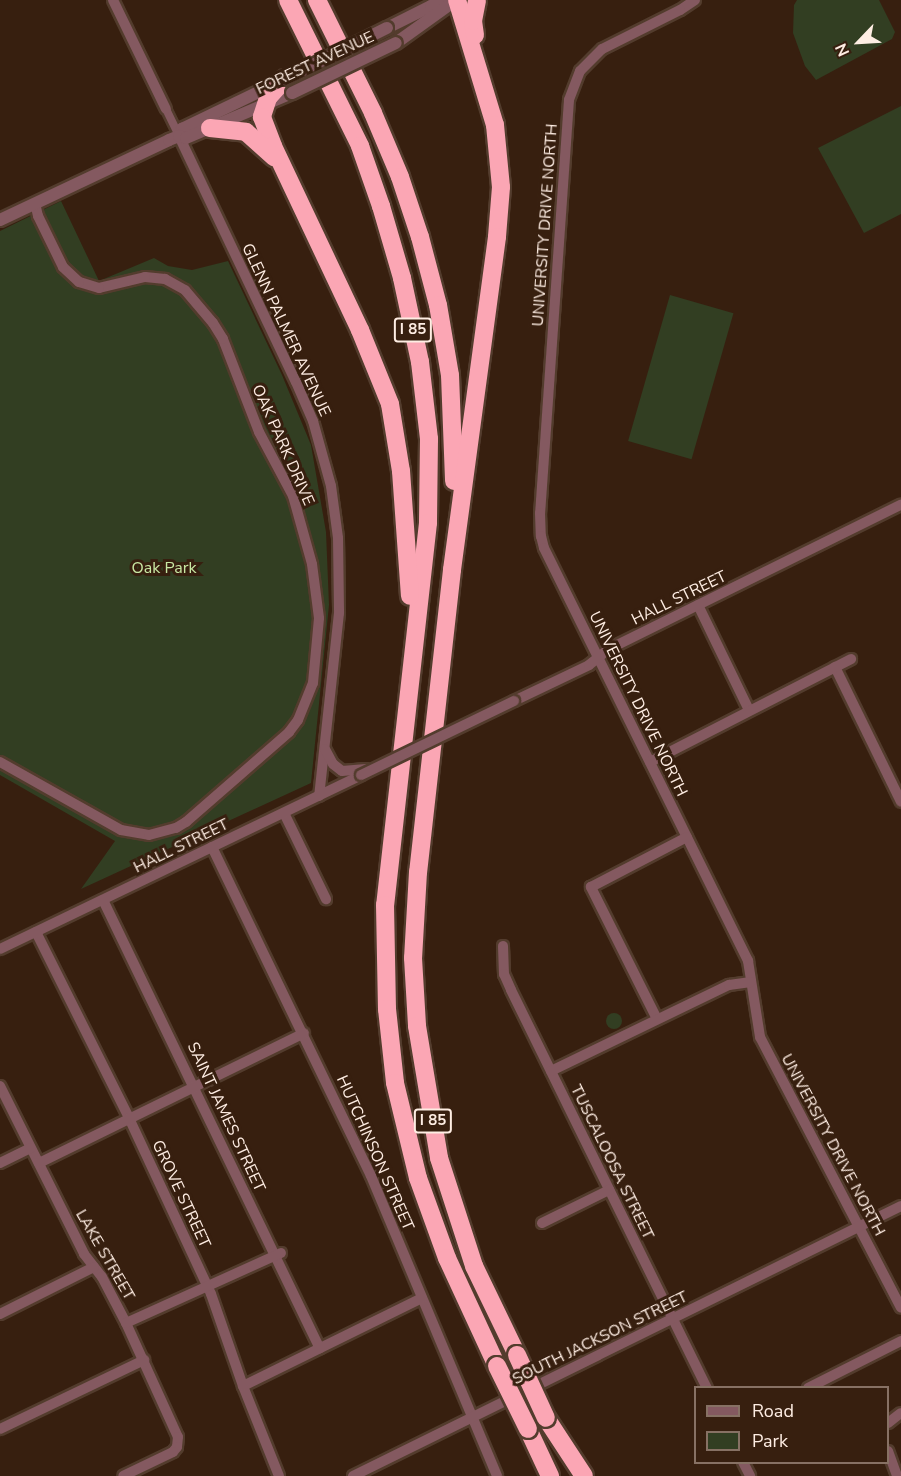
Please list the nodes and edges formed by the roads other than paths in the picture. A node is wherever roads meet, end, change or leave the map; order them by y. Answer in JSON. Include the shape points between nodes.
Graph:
{"nodes":[{"id":1,"x":113,"y":0,"type":"edge"},
{"id":2,"x":288,"y":0,"type":"edge"},
{"id":3,"x":317,"y":0,"type":"edge"},
{"id":4,"x":455,"y":0,"type":"edge"},
{"id":5,"x":477,"y":0,"type":"edge"},
{"id":6,"x":695,"y":0,"type":"edge"},
{"id":7,"x":478,"y":67,"type":"junction"},
{"id":8,"x":289,"y":86,"type":"junction"},
{"id":9,"x":265,"y":106,"type":"junction"},
{"id":10,"x":166,"y":109,"type":"joint"},
{"id":11,"x":210,"y":128,"type":"junction"},
{"id":12,"x":179,"y":136,"type":"junction"},
{"id":13,"x":285,"y":169,"type":"junction"},
{"id":14,"x":35,"y":202,"type":"junction"},
{"id":15,"x":0,"y":220,"type":"edge"},
{"id":16,"x":901,"y":505,"type":"edge"},
{"id":17,"x":452,"y":570,"type":"junction"},
{"id":18,"x":698,"y":605,"type":"junction"},
{"id":19,"x":599,"y":657,"type":"junction"},
{"id":20,"x":851,"y":659,"type":"dead end"},
{"id":21,"x":835,"y":667,"type":"junction"},
{"id":22,"x":408,"y":681,"type":"junction"},
{"id":23,"x":749,"y":710,"type":"junction"},
{"id":24,"x":325,"y":749,"type":"junction"},
{"id":25,"x":0,"y":762,"type":"edge"},
{"id":26,"x":650,"y":762,"type":"junction"},
{"id":27,"x":375,"y":768,"type":"junction"},
{"id":28,"x":319,"y":796,"type":"junction"},
{"id":29,"x":901,"y":802,"type":"edge"},
{"id":30,"x":284,"y":813,"type":"junction"},
{"id":31,"x":687,"y":837,"type":"junction"},
{"id":32,"x":212,"y":847,"type":"junction"},
{"id":33,"x":326,"y":898,"type":"dead end"},
{"id":34,"x":103,"y":900,"type":"junction"},
{"id":35,"x":36,"y":932,"type":"junction"},
{"id":36,"x":503,"y":946,"type":"dead end"},
{"id":37,"x":0,"y":949,"type":"edge"},
{"id":38,"x":751,"y":982,"type":"junction"},
{"id":39,"x":657,"y":1020,"type":"junction"},
{"id":40,"x":304,"y":1033,"type":"junction"},
{"id":41,"x":551,"y":1071,"type":"junction"},
{"id":42,"x":0,"y":1086,"type":"edge"},
{"id":43,"x":195,"y":1086,"type":"junction"},
{"id":44,"x":129,"y":1118,"type":"junction"},
{"id":45,"x":31,"y":1148,"type":"junction"},
{"id":46,"x":0,"y":1163,"type":"edge"},
{"id":47,"x":39,"y":1163,"type":"junction"},
{"id":48,"x":609,"y":1190,"type":"junction"},
{"id":49,"x":901,"y":1206,"type":"edge"},
{"id":50,"x":542,"y":1223,"type":"dead end"},
{"id":51,"x":859,"y":1225,"type":"junction"},
{"id":52,"x":278,"y":1254,"type":"junction"},
{"id":53,"x":94,"y":1267,"type":"junction"},
{"id":54,"x":207,"y":1286,"type":"junction"},
{"id":55,"x":422,"y":1298,"type":"junction"},
{"id":56,"x":901,"y":1308,"type":"edge"},
{"id":57,"x":0,"y":1314,"type":"edge"},
{"id":58,"x":673,"y":1318,"type":"junction"},
{"id":59,"x":126,"y":1323,"type":"junction"},
{"id":60,"x":901,"y":1341,"type":"edge"},
{"id":61,"x":320,"y":1348,"type":"junction"},
{"id":62,"x":144,"y":1360,"type":"junction"},
{"id":63,"x":243,"y":1386,"type":"junction"},
{"id":64,"x":706,"y":1386,"type":"edge"},
{"id":65,"x":812,"y":1386,"type":"edge"},
{"id":66,"x":901,"y":1413,"type":"edge"},
{"id":67,"x":472,"y":1418,"type":"junction"},
{"id":68,"x":546,"y":1418,"type":"junction"},
{"id":69,"x":889,"y":1422,"type":"edge"},
{"id":70,"x":0,"y":1430,"type":"edge"},
{"id":71,"x":889,"y":1453,"type":"edge"},
{"id":72,"x":123,"y":1476,"type":"edge"},
{"id":73,"x":279,"y":1476,"type":"edge"},
{"id":74,"x":353,"y":1476,"type":"edge"},
{"id":75,"x":497,"y":1476,"type":"edge"},
{"id":76,"x":550,"y":1476,"type":"edge"},
{"id":77,"x":574,"y":1476,"type":"edge"},
{"id":78,"x":584,"y":1476,"type":"edge"},
{"id":79,"x":897,"y":1476,"type":"edge"}],
"edges":[{"from":1,"to":10,"type":"street"},
{"from":2,"to":22,"type":"highway","number":"I 85","via":[[360,146],[402,278],[420,362],[429,439],[428,523]]},
{"from":3,"to":17,"type":"highway","number":"I 85","via":[[400,177],[438,305],[450,375],[455,460]]},
{"from":4,"to":7,"type":"highway"},
{"from":4,"to":8,"type":"street","name":"FOREST AVENUE","bridge":true,"via":[[431,6],[387,28]]},
{"from":4,"to":8,"type":"street","name":"FOREST AVENUE","bridge":true,"via":[[396,43]]},
{"from":5,"to":7,"type":"highway","via":[[473,21]]},
{"from":6,"to":19,"type":"street","name":"UNIVERSITY DRIVE NORTH","via":[[602,49],[580,71],[568,103],[540,513],[544,548]]},
{"from":7,"to":17,"type":"highway","via":[[495,125],[501,187]]},
{"from":8,"to":9,"type":"highway","via":[[268,98]]},
{"from":8,"to":12,"type":"street","name":"FOREST AVENUE","via":[[182,129]]},
{"from":9,"to":11,"type":"street","name":"FOREST AVENUE"},
{"from":9,"to":13,"type":"highway","via":[[265,127]]},
{"from":10,"to":12,"type":"street"},
{"from":11,"to":12,"type":"street","name":"FOREST AVENUE","via":[[186,138]]},
{"from":11,"to":13,"type":"highway","via":[[246,132]]},
{"from":12,"to":14,"type":"street","name":"FOREST AVENUE"},
{"from":12,"to":24,"type":"street","name":"GLENN PALMER AVENUE","via":[[296,382],[324,456],[340,564]]},
{"from":13,"to":22,"type":"highway","via":[[390,404],[407,524]]},
{"from":14,"to":15,"type":"street","name":"FOREST AVENUE"},
{"from":14,"to":25,"type":"street","name":"OAK PARK DRIVE","via":[[63,267],[79,282],[99,288],[145,277],[165,279],[185,290],[213,322],[256,426],[293,496],[315,582],[319,618],[317,656],[311,693],[289,732],[176,828],[150,835],[121,830]]},
{"from":16,"to":18,"type":"street","name":"HALL STREET"},
{"from":17,"to":68,"type":"highway","number":"I 85","bridge":true,"via":[[418,872],[414,958],[417,1026],[442,1168],[474,1266]]},
{"from":18,"to":19,"type":"street","name":"HALL STREET"},
{"from":18,"to":23,"type":"street"},
{"from":19,"to":26,"type":"street","name":"UNIVERSITY DRIVE NORTH"},
{"from":19,"to":27,"type":"street","name":"HALL STREET","bridge":true},
{"from":20,"to":21,"type":"street"},
{"from":21,"to":23,"type":"street"},
{"from":21,"to":29,"type":"street"},
{"from":22,"to":76,"type":"highway","number":"I 85","bridge":true,"via":[[385,905],[387,1009],[395,1083],[418,1178],[447,1258]]},
{"from":23,"to":26,"type":"street"},
{"from":24,"to":27,"type":"street","name":"HALL STREET","via":[[342,771]]},
{"from":24,"to":28,"type":"street","name":"GLENN PALMER AVENUE"},
{"from":26,"to":31,"type":"street","name":"UNIVERSITY DRIVE NORTH"},
{"from":27,"to":28,"type":"street","name":"HALL STREET","bridge":true},
{"from":28,"to":30,"type":"street","name":"HALL STREET"},
{"from":30,"to":32,"type":"street","name":"HALL STREET"},
{"from":30,"to":33,"type":"street"},
{"from":31,"to":38,"type":"street","name":"UNIVERSITY DRIVE NORTH","via":[[748,961]]},
{"from":31,"to":39,"type":"street","via":[[591,887]]},
{"from":32,"to":34,"type":"street","name":"HALL STREET"},
{"from":32,"to":40,"type":"street","name":"HUTCHINSON STREET"},
{"from":34,"to":35,"type":"street","name":"HALL STREET"},
{"from":34,"to":43,"type":"street","name":"SAINT JAMES STREET"},
{"from":35,"to":37,"type":"street","name":"HALL STREET"},
{"from":35,"to":44,"type":"street","name":"GROVE STREET"},
{"from":36,"to":41,"type":"street","name":"TUSCALOOSA STREET","via":[[504,974]]},
{"from":38,"to":39,"type":"street","via":[[729,985]]},
{"from":38,"to":51,"type":"street","name":"UNIVERSITY DRIVE NORTH","via":[[760,1037]]},
{"from":39,"to":41,"type":"street"},
{"from":40,"to":43,"type":"street"},
{"from":40,"to":55,"type":"street","name":"HUTCHINSON STREET","via":[[371,1176]]},
{"from":41,"to":48,"type":"street","name":"TUSCALOOSA STREET"},
{"from":42,"to":45,"type":"street","name":"LAKE STREET"},
{"from":43,"to":44,"type":"street"},
{"from":43,"to":52,"type":"street","name":"SAINT JAMES STREET"},
{"from":44,"to":47,"type":"street"},
{"from":44,"to":54,"type":"street","name":"GROVE STREET"},
{"from":45,"to":46,"type":"street"},
{"from":45,"to":47,"type":"street","name":"LAKE STREET"},
{"from":47,"to":53,"type":"street","name":"LAKE STREET"},
{"from":48,"to":50,"type":"street"},
{"from":48,"to":58,"type":"street","name":"TUSCALOOSA STREET"},
{"from":49,"to":51,"type":"street","name":"SOUTH JACKSON STREET"},
{"from":51,"to":56,"type":"street","name":"UNIVERSITY DRIVE NORTH"},
{"from":51,"to":58,"type":"street","name":"SOUTH JACKSON STREET"},
{"from":52,"to":54,"type":"street"},
{"from":52,"to":61,"type":"street","name":"SAINT JAMES STREET"},
{"from":53,"to":57,"type":"street"},
{"from":53,"to":59,"type":"street","name":"LAKE STREET"},
{"from":54,"to":59,"type":"street"},
{"from":54,"to":63,"type":"street","name":"GROVE STREET"},
{"from":55,"to":61,"type":"street"},
{"from":55,"to":67,"type":"street","name":"HUTCHINSON STREET"},
{"from":58,"to":64,"type":"street","name":"TUSCALOOSA STREET"},
{"from":58,"to":67,"type":"street","name":"SOUTH JACKSON STREET"},
{"from":59,"to":62,"type":"street","name":"LAKE STREET"},
{"from":60,"to":65,"type":"street"},
{"from":61,"to":63,"type":"street"},
{"from":62,"to":70,"type":"street"},
{"from":62,"to":72,"type":"street","name":"LAKE STREET","via":[[178,1442],[173,1452]]},
{"from":63,"to":73,"type":"street","name":"GROVE STREET"},
{"from":66,"to":69,"type":"street"},
{"from":67,"to":74,"type":"street","name":"SOUTH JACKSON STREET"},
{"from":67,"to":75,"type":"street","name":"HUTCHINSON STREET"},
{"from":68,"to":77,"type":"highway","number":"I 85"},
{"from":68,"to":78,"type":"highway"},
{"from":71,"to":79,"type":"street"}]}
